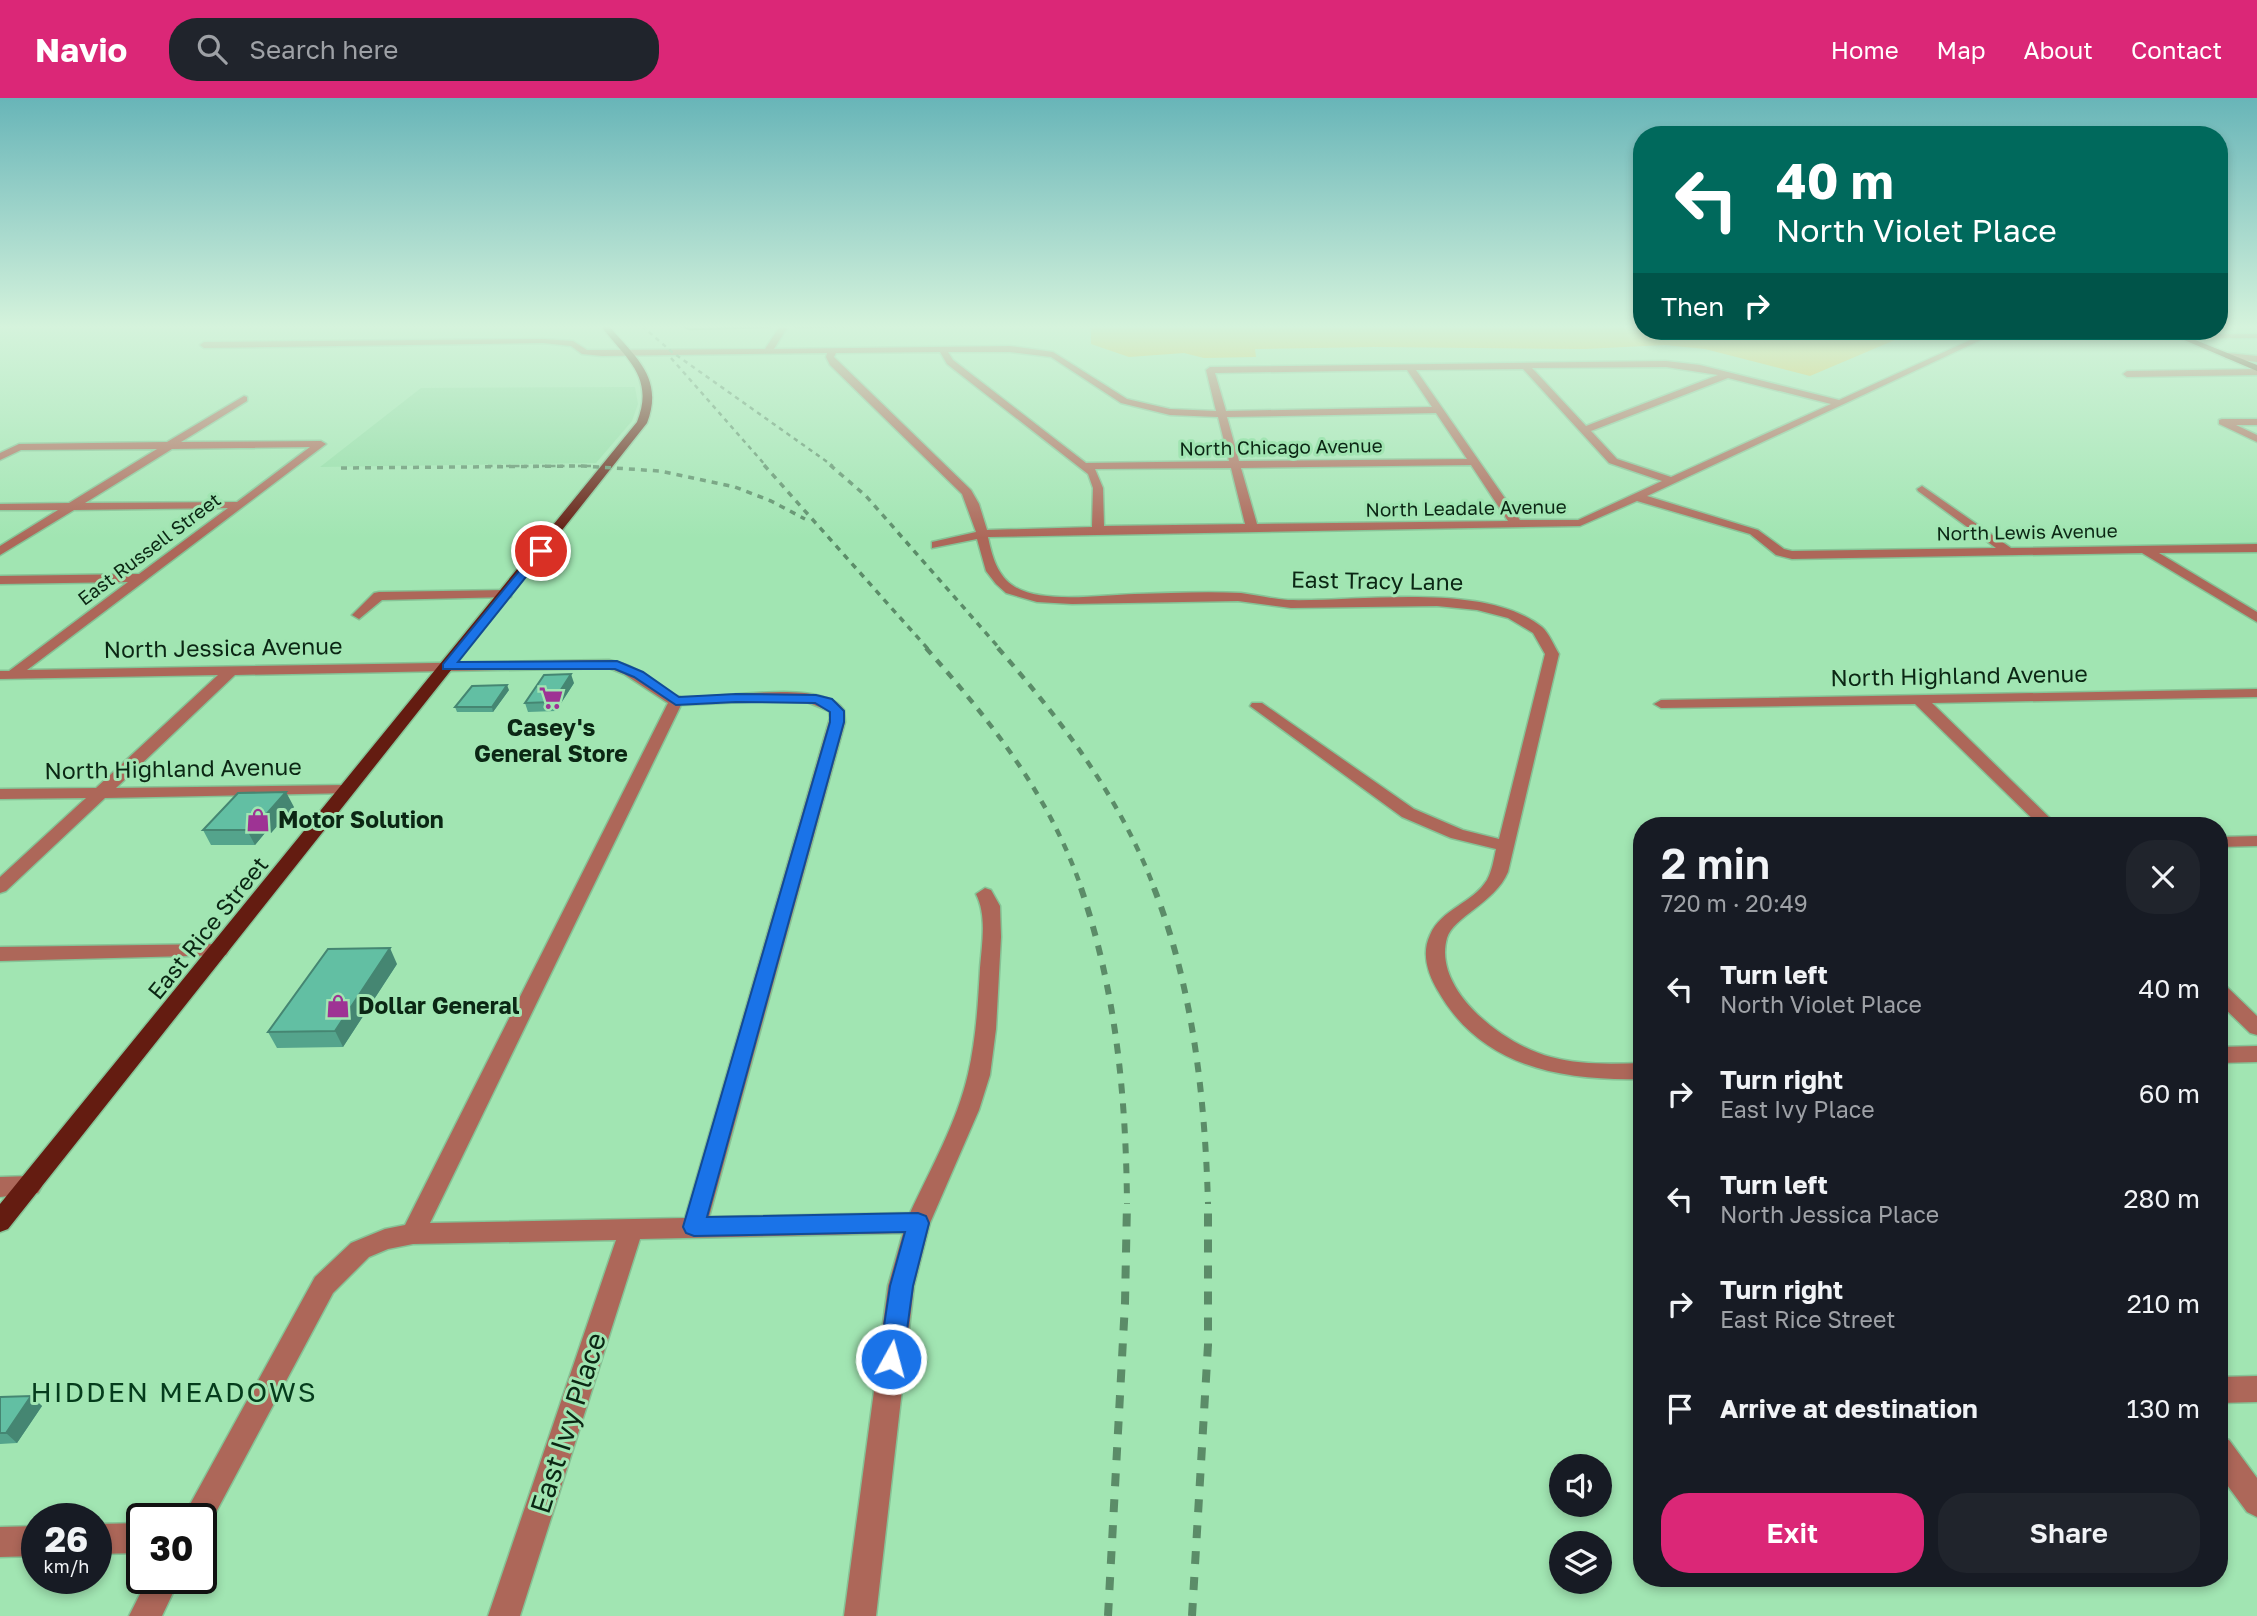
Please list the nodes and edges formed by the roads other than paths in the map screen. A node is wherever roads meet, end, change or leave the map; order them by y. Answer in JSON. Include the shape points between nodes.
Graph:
{"nodes":[{"id":1,"x":651,"y":397,"type":"edge"},
{"id":2,"x":868,"y":397,"type":"edge"},
{"id":3,"x":995,"y":397,"type":"edge"},
{"id":4,"x":1120,"y":397,"type":"edge"},
{"id":5,"x":1217,"y":397,"type":"edge"},
{"id":6,"x":1431,"y":397,"type":"edge"},
{"id":7,"x":1553,"y":397,"type":"edge"},
{"id":8,"x":1670,"y":397,"type":"edge"},
{"id":9,"x":1814,"y":397,"type":"edge"},
{"id":10,"x":1852,"y":397,"type":"edge"},
{"id":11,"x":244,"y":399,"type":"dead end"},
{"id":12,"x":1839,"y":403,"type":"junction"},
{"id":13,"x":1441,"y":410,"type":"junction"},
{"id":14,"x":1221,"y":414,"type":"junction"},
{"id":15,"x":2257,"y":422,"type":"edge"},
{"id":16,"x":1584,"y":430,"type":"junction"},
{"id":17,"x":2257,"y":439,"type":"edge"},
{"id":18,"x":169,"y":446,"type":"junction"},
{"id":19,"x":0,"y":457,"type":"edge"},
{"id":20,"x":1476,"y":462,"type":"junction"},
{"id":21,"x":1236,"y":465,"type":"junction"},
{"id":22,"x":1086,"y":467,"type":"junction"},
{"id":23,"x":1673,"y":481,"type":"junction"},
{"id":24,"x":1922,"y":489,"type":"dead end"},
{"id":25,"x":1637,"y":497,"type":"junction"},
{"id":26,"x":240,"y":505,"type":"junction"},
{"id":27,"x":72,"y":506,"type":"junction"},
{"id":28,"x":0,"y":507,"type":"edge"},
{"id":29,"x":1517,"y":525,"type":"junction"},
{"id":30,"x":1252,"y":528,"type":"junction"},
{"id":31,"x":1098,"y":530,"type":"junction"},
{"id":32,"x":982,"y":534,"type":"junction"},
{"id":33,"x":936,"y":545,"type":"dead end"},
{"id":34,"x":2257,"y":548,"type":"edge"},
{"id":35,"x":2145,"y":550,"type":"junction"},
{"id":36,"x":0,"y":551,"type":"edge"},
{"id":37,"x":2007,"y":551,"type":"junction"},
{"id":38,"x":142,"y":578,"type":"junction"},
{"id":39,"x":0,"y":580,"type":"edge"},
{"id":40,"x":506,"y":594,"type":"junction"},
{"id":41,"x":359,"y":615,"type":"dead end"},
{"id":42,"x":2257,"y":618,"type":"edge"},
{"id":43,"x":448,"y":666,"type":"junction"},
{"id":44,"x":231,"y":671,"type":"junction"},
{"id":45,"x":6,"y":675,"type":"edge"},
{"id":46,"x":0,"y":685,"type":"edge"},
{"id":47,"x":2257,"y":693,"type":"edge"},
{"id":48,"x":1920,"y":700,"type":"junction"},
{"id":49,"x":676,"y":701,"type":"junction"},
{"id":50,"x":1661,"y":704,"type":"dead end"},
{"id":51,"x":1257,"y":706,"type":"dead end"},
{"id":52,"x":346,"y":790,"type":"junction"},
{"id":53,"x":101,"y":793,"type":"junction"},
{"id":54,"x":0,"y":794,"type":"edge"},
{"id":55,"x":2041,"y":817,"type":"edge"},
{"id":56,"x":2257,"y":841,"type":"edge"},
{"id":57,"x":2228,"y":842,"type":"edge"},
{"id":58,"x":1504,"y":846,"type":"junction"},
{"id":59,"x":0,"y":887,"type":"edge"},
{"id":60,"x":985,"y":894,"type":"dead end"},
{"id":61,"x":219,"y":950,"type":"junction"},
{"id":62,"x":0,"y":954,"type":"edge"},
{"id":63,"x":2228,"y":999,"type":"edge"},
{"id":64,"x":2257,"y":1028,"type":"edge"},
{"id":65,"x":2257,"y":1054,"type":"edge"},
{"id":66,"x":2228,"y":1055,"type":"edge"},
{"id":67,"x":1633,"y":1071,"type":"edge"},
{"id":68,"x":30,"y":1186,"type":"junction"},
{"id":69,"x":0,"y":1187,"type":"edge"},
{"id":70,"x":0,"y":1222,"type":"edge"},
{"id":71,"x":918,"y":1223,"type":"junction"},
{"id":72,"x":694,"y":1227,"type":"junction"},
{"id":73,"x":631,"y":1231,"type":"junction"},
{"id":74,"x":413,"y":1234,"type":"junction"},
{"id":75,"x":2257,"y":1389,"type":"edge"},
{"id":76,"x":2228,"y":1390,"type":"edge"},
{"id":77,"x":2228,"y":1462,"type":"edge"},
{"id":78,"x":2257,"y":1502,"type":"edge"},
{"id":79,"x":206,"y":1503,"type":"edge"},
{"id":80,"x":21,"y":1541,"type":"edge"},
{"id":81,"x":0,"y":1542,"type":"edge"},
{"id":82,"x":156,"y":1594,"type":"edge"},
{"id":83,"x":145,"y":1616,"type":"edge"},
{"id":84,"x":504,"y":1616,"type":"edge"},
{"id":85,"x":860,"y":1616,"type":"edge"}],
"edges":[{"from":1,"to":40,"type":"main road","name":"East Rice Street","via":[[636,431]]},
{"from":2,"to":32,"type":"street","name":"East Tracy Lane","via":[[967,492]]},
{"from":3,"to":22,"type":"street"},
{"from":4,"to":14,"type":"street","via":[[1131,404],[1170,412]]},
{"from":5,"to":14,"type":"street"},
{"from":6,"to":13,"type":"street"},
{"from":7,"to":16,"type":"street"},
{"from":8,"to":16,"type":"street"},
{"from":9,"to":12,"type":"street"},
{"from":10,"to":12,"type":"street","name":"North Leadale Avenue"},
{"from":11,"to":18,"type":"street"},
{"from":12,"to":23,"type":"street","name":"North Leadale Avenue"},
{"from":13,"to":14,"type":"street"},
{"from":13,"to":20,"type":"street"},
{"from":14,"to":21,"type":"street"},
{"from":15,"to":17,"type":"street","via":[[2221,422]]},
{"from":16,"to":23,"type":"street","via":[[1613,461]]},
{"from":18,"to":19,"type":"street","via":[[19,447]]},
{"from":18,"to":26,"type":"street","name":"East Russell Street","via":[[321,444]]},
{"from":18,"to":27,"type":"street"},
{"from":20,"to":21,"type":"street","name":"North Chicago Avenue"},
{"from":20,"to":29,"type":"street"},
{"from":21,"to":22,"type":"street","name":"North Chicago Avenue"},
{"from":21,"to":30,"type":"street"},
{"from":22,"to":31,"type":"street","via":[[1096,477]]},
{"from":23,"to":25,"type":"street","name":"North Leadale Avenue"},
{"from":24,"to":37,"type":"street"},
{"from":25,"to":29,"type":"street","name":"North Leadale Avenue","via":[[1580,523]]},
{"from":25,"to":37,"type":"street","name":"North Lewis Avenue","via":[[1748,530],[1780,552],[1798,555]]},
{"from":26,"to":27,"type":"street"},
{"from":26,"to":38,"type":"street","name":"East Russell Street"},
{"from":27,"to":28,"type":"street"},
{"from":27,"to":36,"type":"street"},
{"from":29,"to":30,"type":"street","name":"North Leadale Avenue"},
{"from":30,"to":31,"type":"street","name":"North Leadale Avenue"},
{"from":31,"to":32,"type":"street","name":"North Leadale Avenue"},
{"from":32,"to":33,"type":"street","name":"North Leadale Avenue"},
{"from":32,"to":58,"type":"street","name":"East Tracy Lane","via":[[991,572],[1001,584],[1015,593],[1038,597],[1230,597],[1291,604],[1451,602],[1502,611],[1534,628],[1548,640],[1552,654]]},
{"from":34,"to":35,"type":"street","name":"North Lewis Avenue"},
{"from":35,"to":37,"type":"street","name":"North Lewis Avenue"},
{"from":35,"to":42,"type":"street"},
{"from":38,"to":39,"type":"street"},
{"from":38,"to":45,"type":"street","name":"East Russell Street"},
{"from":40,"to":41,"type":"street","via":[[379,596]]},
{"from":40,"to":43,"type":"main road","name":"East Rice Street"},
{"from":43,"to":44,"type":"street","name":"North Jessica Avenue"},
{"from":43,"to":49,"type":"street","name":"North Jessica Avenue","via":[[617,665]]},
{"from":43,"to":52,"type":"main road","name":"East Rice Street"},
{"from":44,"to":45,"type":"street","name":"North Jessica Avenue"},
{"from":44,"to":53,"type":"street"},
{"from":45,"to":46,"type":"street","name":"East Russell Street"},
{"from":47,"to":48,"type":"street","name":"North Highland Avenue"},
{"from":48,"to":50,"type":"street","name":"North Highland Avenue"},
{"from":48,"to":55,"type":"street"},
{"from":49,"to":72,"type":"street","via":[[822,700],[834,707],[838,716]]},
{"from":49,"to":74,"type":"street"},
{"from":51,"to":58,"type":"street","via":[[1408,813],[1457,834]]},
{"from":52,"to":53,"type":"street","name":"North Highland Avenue"},
{"from":52,"to":61,"type":"main road","name":"East Rice Street"},
{"from":53,"to":54,"type":"street","name":"North Highland Avenue"},
{"from":53,"to":59,"type":"street"},
{"from":56,"to":57,"type":"street"},
{"from":58,"to":67,"type":"street","name":"East Tracy Lane","via":[[1499,875],[1439,936],[1436,947],[1441,979],[1452,999],[1490,1036],[1517,1053],[1562,1067]]},
{"from":60,"to":71,"type":"street","via":[[991,906],[992,937],[979,1075]]},
{"from":61,"to":62,"type":"street"},
{"from":61,"to":68,"type":"main road","name":"East Rice Street"},
{"from":63,"to":64,"type":"street"},
{"from":65,"to":66,"type":"street"},
{"from":68,"to":69,"type":"street"},
{"from":68,"to":70,"type":"main road","name":"East Rice Street"},
{"from":71,"to":72,"type":"street"},
{"from":71,"to":85,"type":"street","via":[[901,1286]]},
{"from":72,"to":73,"type":"street"},
{"from":73,"to":74,"type":"street"},
{"from":73,"to":84,"type":"street","name":"East Ivy Place"},
{"from":74,"to":79,"type":"street","via":[[360,1250],[324,1285]]},
{"from":75,"to":76,"type":"street"},
{"from":77,"to":78,"type":"street"},
{"from":80,"to":81,"type":"street"},
{"from":82,"to":83,"type":"street"}]}
